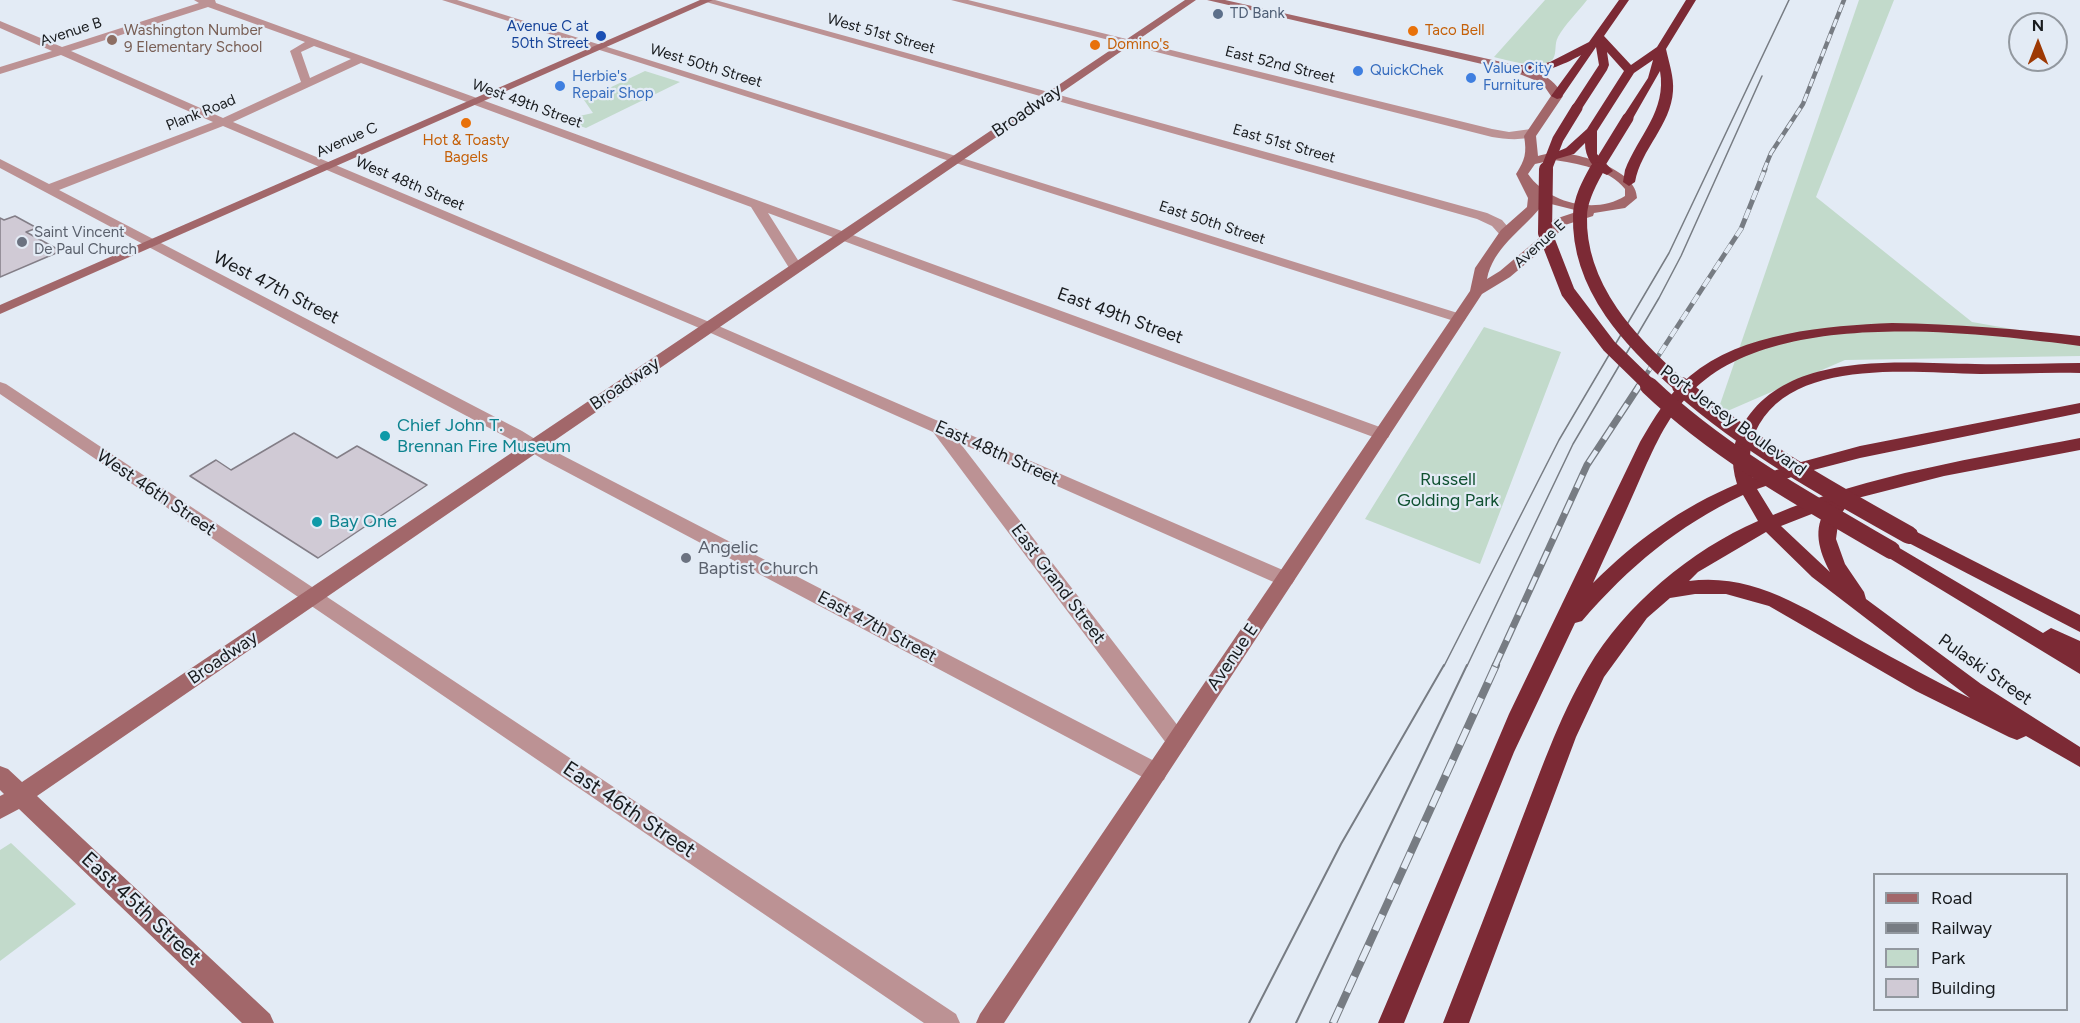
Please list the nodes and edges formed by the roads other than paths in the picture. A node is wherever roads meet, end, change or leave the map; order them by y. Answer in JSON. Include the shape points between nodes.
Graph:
{"nodes":[{"id":1,"x":447,"y":0,"type":"edge"},
{"id":2,"x":706,"y":0,"type":"edge"},
{"id":3,"x":957,"y":0,"type":"edge"},
{"id":4,"x":1191,"y":0,"type":"edge"},
{"id":5,"x":1212,"y":0,"type":"edge"},
{"id":6,"x":1624,"y":0,"type":"edge"},
{"id":7,"x":1691,"y":0,"type":"edge"},
{"id":8,"x":209,"y":1,"type":"edge"},
{"id":9,"x":0,"y":24,"type":"edge"},
{"id":10,"x":1600,"y":37,"type":"junction"},
{"id":11,"x":314,"y":42,"type":"junction"},
{"id":12,"x":1128,"y":42,"type":"junction"},
{"id":13,"x":598,"y":48,"type":"junction"},
{"id":14,"x":1661,"y":49,"type":"junction"},
{"id":15,"x":62,"y":51,"type":"junction"},
{"id":16,"x":361,"y":59,"type":"junction"},
{"id":17,"x":1515,"y":68,"type":"junction"},
{"id":18,"x":0,"y":71,"type":"edge"},
{"id":19,"x":1630,"y":71,"type":"junction"},
{"id":20,"x":307,"y":84,"type":"junction"},
{"id":21,"x":1049,"y":96,"type":"junction"},
{"id":22,"x":1557,"y":96,"type":"junction"},
{"id":23,"x":476,"y":101,"type":"junction"},
{"id":24,"x":225,"y":121,"type":"junction"},
{"id":25,"x":1592,"y":131,"type":"junction"},
{"id":26,"x":1531,"y":133,"type":"junction"},
{"id":27,"x":1553,"y":156,"type":"junction"},
{"id":28,"x":956,"y":159,"type":"junction"},
{"id":29,"x":1530,"y":162,"type":"junction"},
{"id":30,"x":0,"y":163,"type":"edge"},
{"id":31,"x":326,"y":167,"type":"junction"},
{"id":32,"x":1607,"y":171,"type":"junction"},
{"id":33,"x":1629,"y":182,"type":"junction"},
{"id":34,"x":1529,"y":186,"type":"junction"},
{"id":35,"x":49,"y":189,"type":"junction"},
{"id":36,"x":755,"y":203,"type":"junction"},
{"id":37,"x":1608,"y":208,"type":"junction"},
{"id":38,"x":1506,"y":233,"type":"junction"},
{"id":39,"x":844,"y":236,"type":"junction"},
{"id":40,"x":150,"y":244,"type":"junction"},
{"id":41,"x":796,"y":268,"type":"junction"},
{"id":42,"x":1477,"y":291,"type":"junction"},
{"id":43,"x":0,"y":310,"type":"edge"},
{"id":44,"x":1459,"y":318,"type":"junction"},
{"id":45,"x":709,"y":327,"type":"junction"},
{"id":46,"x":2080,"y":341,"type":"edge"},
{"id":47,"x":2080,"y":368,"type":"edge"},
{"id":48,"x":0,"y":387,"type":"edge"},
{"id":49,"x":2080,"y":408,"type":"edge"},
{"id":50,"x":1752,"y":423,"type":"junction"},
{"id":51,"x":939,"y":428,"type":"junction"},
{"id":52,"x":1382,"y":434,"type":"junction"},
{"id":53,"x":2080,"y":444,"type":"edge"},
{"id":54,"x":534,"y":446,"type":"junction"},
{"id":55,"x":2080,"y":455,"type":"edge"},
{"id":56,"x":1798,"y":467,"type":"junction"},
{"id":57,"x":1954,"y":469,"type":"junction"},
{"id":58,"x":1747,"y":486,"type":"junction"},
{"id":59,"x":1856,"y":490,"type":"junction"},
{"id":60,"x":1768,"y":522,"type":"junction"},
{"id":61,"x":1891,"y":550,"type":"junction"},
{"id":62,"x":1285,"y":579,"type":"junction"},
{"id":63,"x":1664,"y":591,"type":"junction"},
{"id":64,"x":312,"y":597,"type":"junction"},
{"id":65,"x":1869,"y":612,"type":"junction"},
{"id":66,"x":2080,"y":624,"type":"edge"},
{"id":67,"x":1554,"y":647,"type":"junction"},
{"id":68,"x":2080,"y":650,"type":"edge"},
{"id":69,"x":2080,"y":666,"type":"edge"},
{"id":70,"x":1177,"y":741,"type":"junction"},
{"id":71,"x":2080,"y":759,"type":"edge"},
{"id":72,"x":1156,"y":773,"type":"junction"},
{"id":73,"x":0,"y":776,"type":"edge"},
{"id":74,"x":21,"y":795,"type":"junction"},
{"id":75,"x":0,"y":809,"type":"edge"},
{"id":76,"x":261,"y":1023,"type":"edge"},
{"id":77,"x":947,"y":1023,"type":"edge"},
{"id":78,"x":989,"y":1023,"type":"edge"},
{"id":79,"x":1391,"y":1023,"type":"edge"},
{"id":80,"x":1456,"y":1023,"type":"edge"}],
"edges":[{"from":1,"to":13,"type":"street","name":"West 50th Street"},
{"from":2,"to":13,"type":"main road","name":"Avenue C"},
{"from":2,"to":21,"type":"street","name":"West 51st Street"},
{"from":3,"to":12,"type":"street","name":"East 52nd Street"},
{"from":4,"to":12,"type":"main road","name":"Broadway"},
{"from":5,"to":17,"type":"main road"},
{"from":6,"to":10,"type":"highway"},
{"from":7,"to":14,"type":"highway"},
{"from":8,"to":11,"type":"street","name":"West 49th Street"},
{"from":8,"to":15,"type":"street","name":"Avenue B"},
{"from":9,"to":15,"type":"street","name":"West 48th Street"},
{"from":10,"to":17,"type":"highway","via":[[1556,66]]},
{"from":10,"to":19,"type":"highway"},
{"from":10,"to":22,"type":"highway"},
{"from":10,"to":61,"type":"highway","name":"Port Jersey Boulevard","bridge":true,"via":[[1602,70],[1558,135],[1544,174],[1546,238],[1579,309],[1625,365],[1684,415],[1780,483]]},
{"from":11,"to":16,"type":"street","name":"West 49th Street"},
{"from":11,"to":20,"type":"street","via":[[295,51]]},
{"from":12,"to":21,"type":"main road","name":"Broadway"},
{"from":12,"to":26,"type":"street","name":"East 52nd Street","via":[[1492,133]]},
{"from":13,"to":23,"type":"main road","name":"Avenue C"},
{"from":13,"to":28,"type":"street","name":"West 50th Street"},
{"from":14,"to":19,"type":"highway"},
{"from":14,"to":33,"type":"highway","via":[[1668,94],[1630,166]]},
{"from":14,"to":66,"type":"highway","name":"Port Jersey Boulevard","bridge":true,"via":[[1653,78],[1586,190],[1580,216],[1585,263],[1606,309],[1651,360],[1708,407],[1801,472],[1909,535]]},
{"from":15,"to":18,"type":"street","name":"Avenue B"},
{"from":15,"to":24,"type":"street","name":"West 48th Street"},
{"from":16,"to":20,"type":"street","name":"Plank Road"},
{"from":16,"to":23,"type":"street","name":"West 49th Street"},
{"from":17,"to":22,"type":"main road","via":[[1545,80]]},
{"from":19,"to":25,"type":"highway"},
{"from":20,"to":24,"type":"street","name":"Plank Road"},
{"from":21,"to":28,"type":"main road","name":"Broadway"},
{"from":21,"to":38,"type":"street","name":"East 51st Street","via":[[1482,216]]},
{"from":22,"to":26,"type":"main road"},
{"from":23,"to":31,"type":"main road","name":"Avenue C"},
{"from":23,"to":36,"type":"street","name":"West 49th Street"},
{"from":24,"to":31,"type":"street","name":"West 48th Street"},
{"from":24,"to":35,"type":"street","name":"Plank Road"},
{"from":25,"to":27,"type":"highway","via":[[1569,151]]},
{"from":25,"to":32,"type":"highway","via":[[1591,155]]},
{"from":26,"to":29,"type":"main road"},
{"from":27,"to":29,"type":"main road"},
{"from":27,"to":32,"type":"main road"},
{"from":28,"to":39,"type":"main road","name":"Broadway"},
{"from":28,"to":44,"type":"street","name":"East 50th Street"},
{"from":29,"to":34,"type":"main road","via":[[1522,174]]},
{"from":30,"to":35,"type":"street","name":"West 47th Street"},
{"from":31,"to":40,"type":"main road","name":"Avenue C"},
{"from":31,"to":45,"type":"street","name":"West 48th Street"},
{"from":32,"to":33,"type":"main road"},
{"from":33,"to":37,"type":"main road","name":"Avenue E","via":[[1631,198]]},
{"from":34,"to":37,"type":"main road","via":[[1569,206]]},
{"from":34,"to":38,"type":"main road","name":"Avenue E","via":[[1533,208]]},
{"from":35,"to":40,"type":"street","name":"West 47th Street"},
{"from":36,"to":39,"type":"street","name":"West 49th Street"},
{"from":36,"to":41,"type":"street"},
{"from":37,"to":42,"type":"main road","name":"Avenue E","via":[[1560,222],[1506,274]]},
{"from":38,"to":42,"type":"main road","name":"Avenue E","via":[[1482,267]]},
{"from":39,"to":41,"type":"main road","name":"Broadway"},
{"from":39,"to":52,"type":"street","name":"East 49th Street"},
{"from":40,"to":43,"type":"main road","name":"Avenue C"},
{"from":40,"to":54,"type":"street","name":"West 47th Street"},
{"from":41,"to":45,"type":"main road","name":"Broadway"},
{"from":42,"to":44,"type":"main road","name":"Avenue E"},
{"from":44,"to":52,"type":"main road","name":"Avenue E"},
{"from":45,"to":51,"type":"street","name":"East 48th Street"},
{"from":45,"to":54,"type":"main road","name":"Broadway"},
{"from":46,"to":67,"type":"highway","via":[[1986,332],[1843,330],[1781,340],[1733,356],[1693,380],[1655,429]]},
{"from":47,"to":50,"type":"highway","name":"Pulaski Street","via":[[1881,369],[1829,374],[1787,389],[1760,410]]},
{"from":48,"to":64,"type":"street","name":"West 46th Street"},
{"from":49,"to":56,"type":"highway"},
{"from":50,"to":56,"type":"highway","via":[[1767,445]]},
{"from":50,"to":58,"type":"highway","name":"Pulaski Street","via":[[1740,453]]},
{"from":51,"to":62,"type":"street","name":"East 48th Street"},
{"from":51,"to":70,"type":"street","name":"East Grand Street"},
{"from":52,"to":62,"type":"main road","name":"Avenue E"},
{"from":53,"to":57,"type":"highway"},
{"from":54,"to":64,"type":"main road","name":"Broadway"},
{"from":54,"to":72,"type":"street","name":"East 47th Street"},
{"from":55,"to":57,"type":"highway"},
{"from":56,"to":58,"type":"highway"},
{"from":56,"to":59,"type":"highway"},
{"from":57,"to":59,"type":"highway"},
{"from":58,"to":60,"type":"highway","name":"Pulaski Street"},
{"from":58,"to":67,"type":"highway","via":[[1682,520],[1652,541],[1598,590]]},
{"from":59,"to":60,"type":"highway"},
{"from":59,"to":65,"type":"highway","name":"Pulaski Street","via":[[1836,506],[1826,534],[1836,566]]},
{"from":60,"to":63,"type":"highway","via":[[1698,564]]},
{"from":60,"to":65,"type":"highway","name":"Pulaski Street","via":[[1812,569]]},
{"from":61,"to":68,"type":"highway","name":"Port Jersey Boulevard"},
{"from":61,"to":69,"type":"highway"},
{"from":62,"to":70,"type":"main road","name":"Avenue E"},
{"from":63,"to":71,"type":"highway","via":[[1710,586],[1743,590],[1775,600],[1949,699]]},
{"from":63,"to":80,"type":"highway","via":[[1619,641],[1580,702]]},
{"from":64,"to":74,"type":"main road","name":"Broadway"},
{"from":64,"to":77,"type":"street","name":"East 46th Street"},
{"from":65,"to":71,"type":"highway","name":"Pulaski Street","via":[[1967,687]]},
{"from":67,"to":79,"type":"highway","via":[[1519,716]]},
{"from":70,"to":72,"type":"main road","name":"Avenue E"},
{"from":72,"to":78,"type":"main road","name":"Avenue E"},
{"from":73,"to":74,"type":"main road","name":"East 45th Street"},
{"from":74,"to":75,"type":"main road","name":"Broadway"},
{"from":74,"to":76,"type":"main road","name":"East 45th Street"}]}
